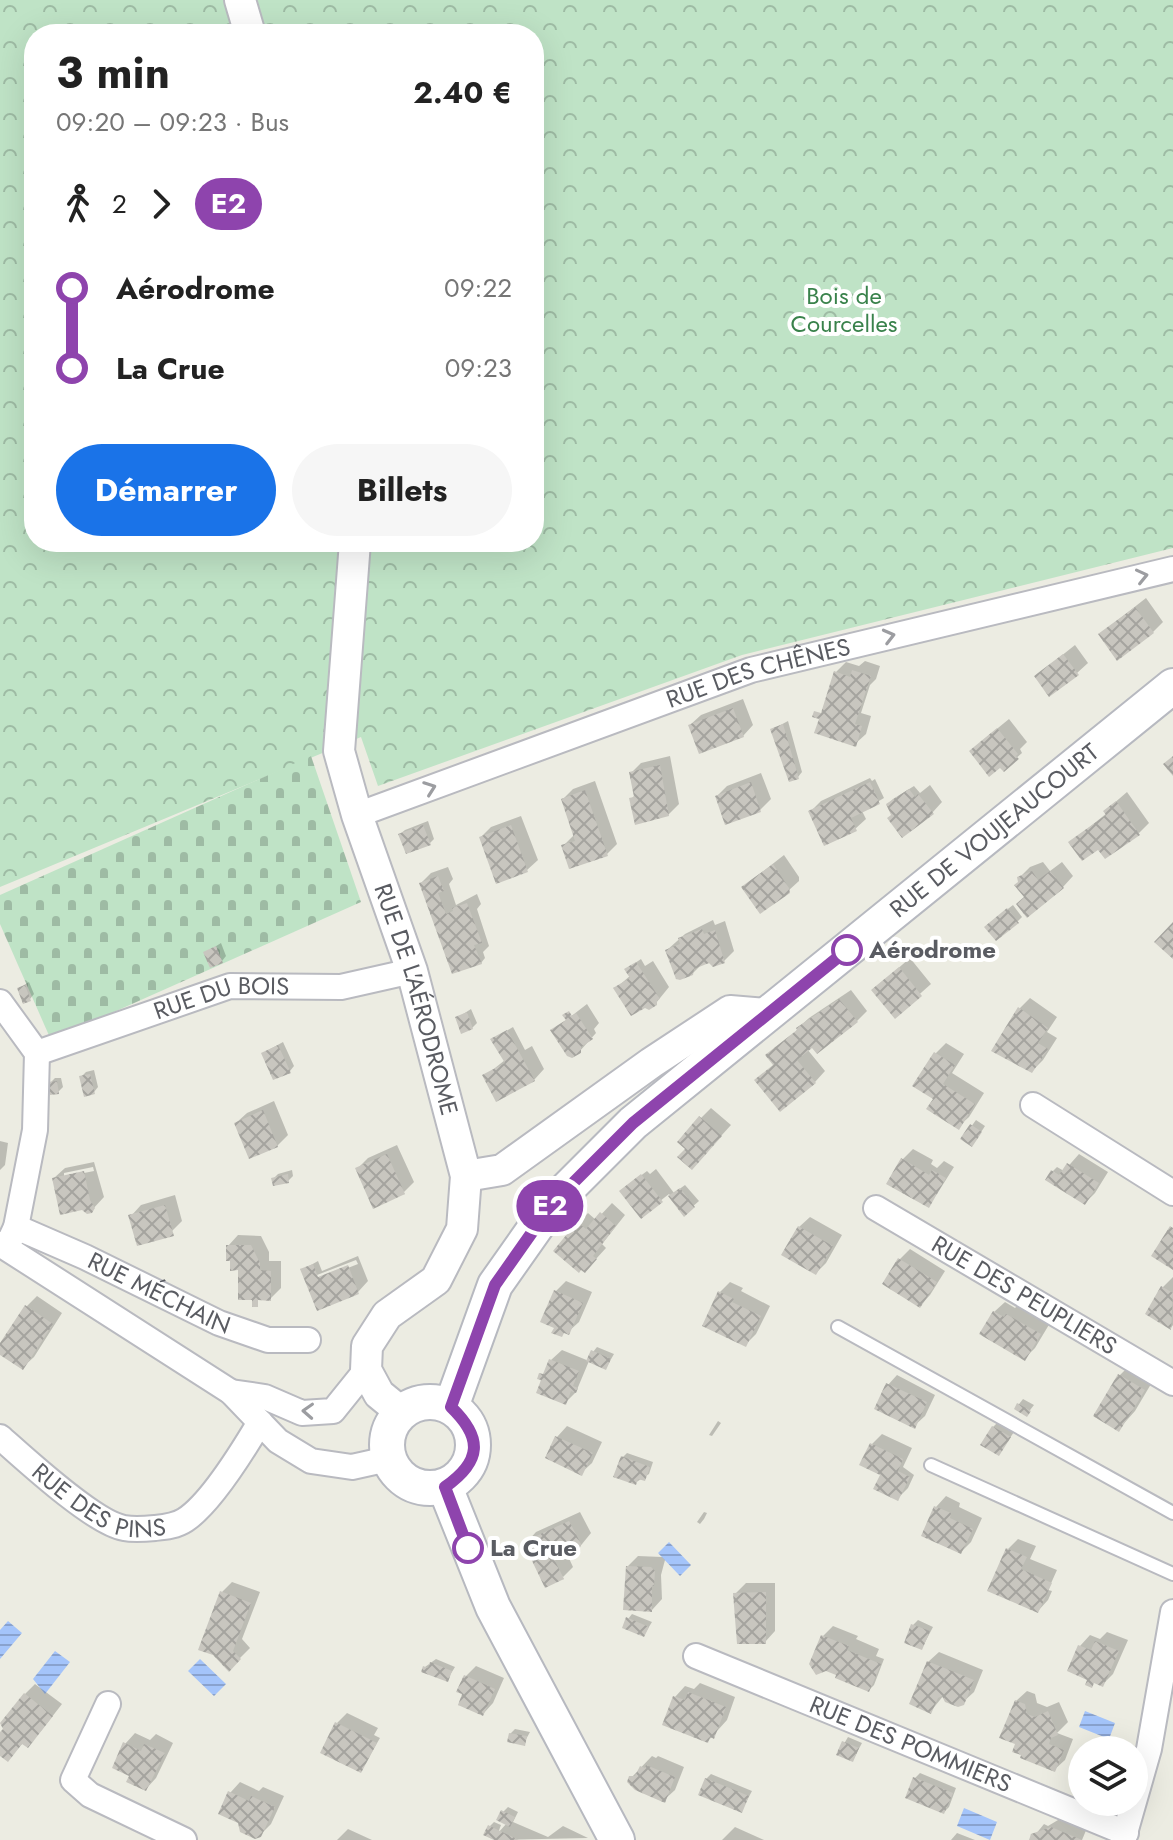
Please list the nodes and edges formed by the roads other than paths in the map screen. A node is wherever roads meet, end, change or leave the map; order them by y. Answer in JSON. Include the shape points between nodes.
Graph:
{"nodes":[{"id":1,"x":240,"y":0,"type":"edge"},
{"id":2,"x":247,"y":24,"type":"edge"},
{"id":3,"x":354,"y":552,"type":"edge"},
{"id":4,"x":1173,"y":569,"type":"edge"},
{"id":5,"x":1173,"y":686,"type":"edge"},
{"id":6,"x":357,"y":815,"type":"junction"},
{"id":7,"x":412,"y":971,"type":"junction"},
{"id":8,"x":0,"y":1002,"type":"edge"},
{"id":9,"x":767,"y":1014,"type":"junction"},
{"id":10,"x":37,"y":1053,"type":"junction"},
{"id":11,"x":1033,"y":1105,"type":"dead end"},
{"id":12,"x":466,"y":1176,"type":"junction"},
{"id":13,"x":1173,"y":1193,"type":"edge"},
{"id":14,"x":876,"y":1208,"type":"dead end"},
{"id":15,"x":6,"y":1244,"type":"edge"},
{"id":16,"x":838,"y":1327,"type":"dead end"},
{"id":17,"x":308,"y":1340,"type":"dead end"},
{"id":18,"x":366,"y":1370,"type":"junction"},
{"id":19,"x":1173,"y":1383,"type":"edge"},
{"id":20,"x":231,"y":1392,"type":"junction"},
{"id":21,"x":451,"y":1407,"type":"junction"},
{"id":22,"x":401,"y":1412,"type":"junction"},
{"id":23,"x":260,"y":1422,"type":"junction"},
{"id":24,"x":0,"y":1437,"type":"edge"},
{"id":25,"x":388,"y":1459,"type":"junction"},
{"id":26,"x":931,"y":1465,"type":"dead end"},
{"id":27,"x":445,"y":1487,"type":"junction"},
{"id":28,"x":1173,"y":1513,"type":"edge"},
{"id":29,"x":1173,"y":1574,"type":"edge"},
{"id":30,"x":1173,"y":1612,"type":"edge"},
{"id":31,"x":696,"y":1656,"type":"dead end"},
{"id":32,"x":108,"y":1704,"type":"dead end"},
{"id":33,"x":1124,"y":1836,"type":"edge"},
{"id":34,"x":184,"y":1840,"type":"edge"},
{"id":35,"x":617,"y":1840,"type":"edge"}],
"edges":[{"from":1,"to":2,"type":"street"},
{"from":3,"to":6,"type":"street","name":"RUE DE L'AÉRODROME","via":[[339,751]]},
{"from":6,"to":4,"type":"street","name":"RUE DES CHÊNES","one_way":true,"via":[[751,670]]},
{"from":5,"to":9,"type":"main road","name":"RUE DE VOUJEAUCOURT"},
{"from":6,"to":7,"type":"street","name":"RUE DE L'AÉRODROME"},
{"from":7,"to":10,"type":"street","name":"RUE DU BOIS","via":[[341,987],[230,986]]},
{"from":7,"to":12,"type":"street","name":"RUE DE L'AÉRODROME"},
{"from":8,"to":10,"type":"street"},
{"from":9,"to":12,"type":"street","via":[[730,1011],[502,1170]]},
{"from":9,"to":21,"type":"main road","name":"RUE DE VOUJEAUCOURT","via":[[633,1123],[552,1204],[495,1285]]},
{"from":10,"to":15,"type":"street","via":[[35,1130]]},
{"from":11,"to":13,"type":"street"},
{"from":12,"to":18,"type":"street","name":"RUE DE L'AÉRODROME","via":[[462,1229],[436,1280],[387,1315],[367,1346]]},
{"from":14,"to":19,"type":"street","name":"RUE DES PEUPLIERS"},
{"from":15,"to":17,"type":"street","name":"RUE MÉCHAIN","via":[[85,1257],[219,1323],[268,1340]]},
{"from":15,"to":20,"type":"street","name":"RUE MÉCHAIN"},
{"from":16,"to":28,"type":"lane"},
{"from":18,"to":20,"type":"street","name":"RUE MÉCHAIN","one_way":true,"via":[[333,1411],[302,1413],[265,1397]]},
{"from":18,"to":22,"type":"street","via":[[379,1394]]},
{"from":20,"to":23,"type":"street","name":"RUE MÉCHAIN"},
{"from":21,"to":22,"type":"main road","via":[[425,1401]]},
{"from":21,"to":27,"type":"main road","via":[[469,1424],[474,1449],[465,1472]]},
{"from":22,"to":25,"type":"main road","via":[[386,1441]]},
{"from":23,"to":24,"type":"street","name":"RUE DES PINS","via":[[193,1514],[181,1523],[149,1529],[122,1528],[103,1520]]},
{"from":23,"to":25,"type":"street","name":"RUE MÉCHAIN","via":[[278,1441],[311,1461],[352,1467]]},
{"from":25,"to":27,"type":"main road","via":[[401,1478],[422,1488]]},
{"from":26,"to":29,"type":"lane"},
{"from":27,"to":35,"type":"main road","via":[[493,1607]]},
{"from":30,"to":33,"type":"street","via":[[1149,1749]]},
{"from":31,"to":33,"type":"street","name":"RUE DES POMMIERS"},
{"from":32,"to":34,"type":"street","via":[[73,1780],[90,1795]]}]}
